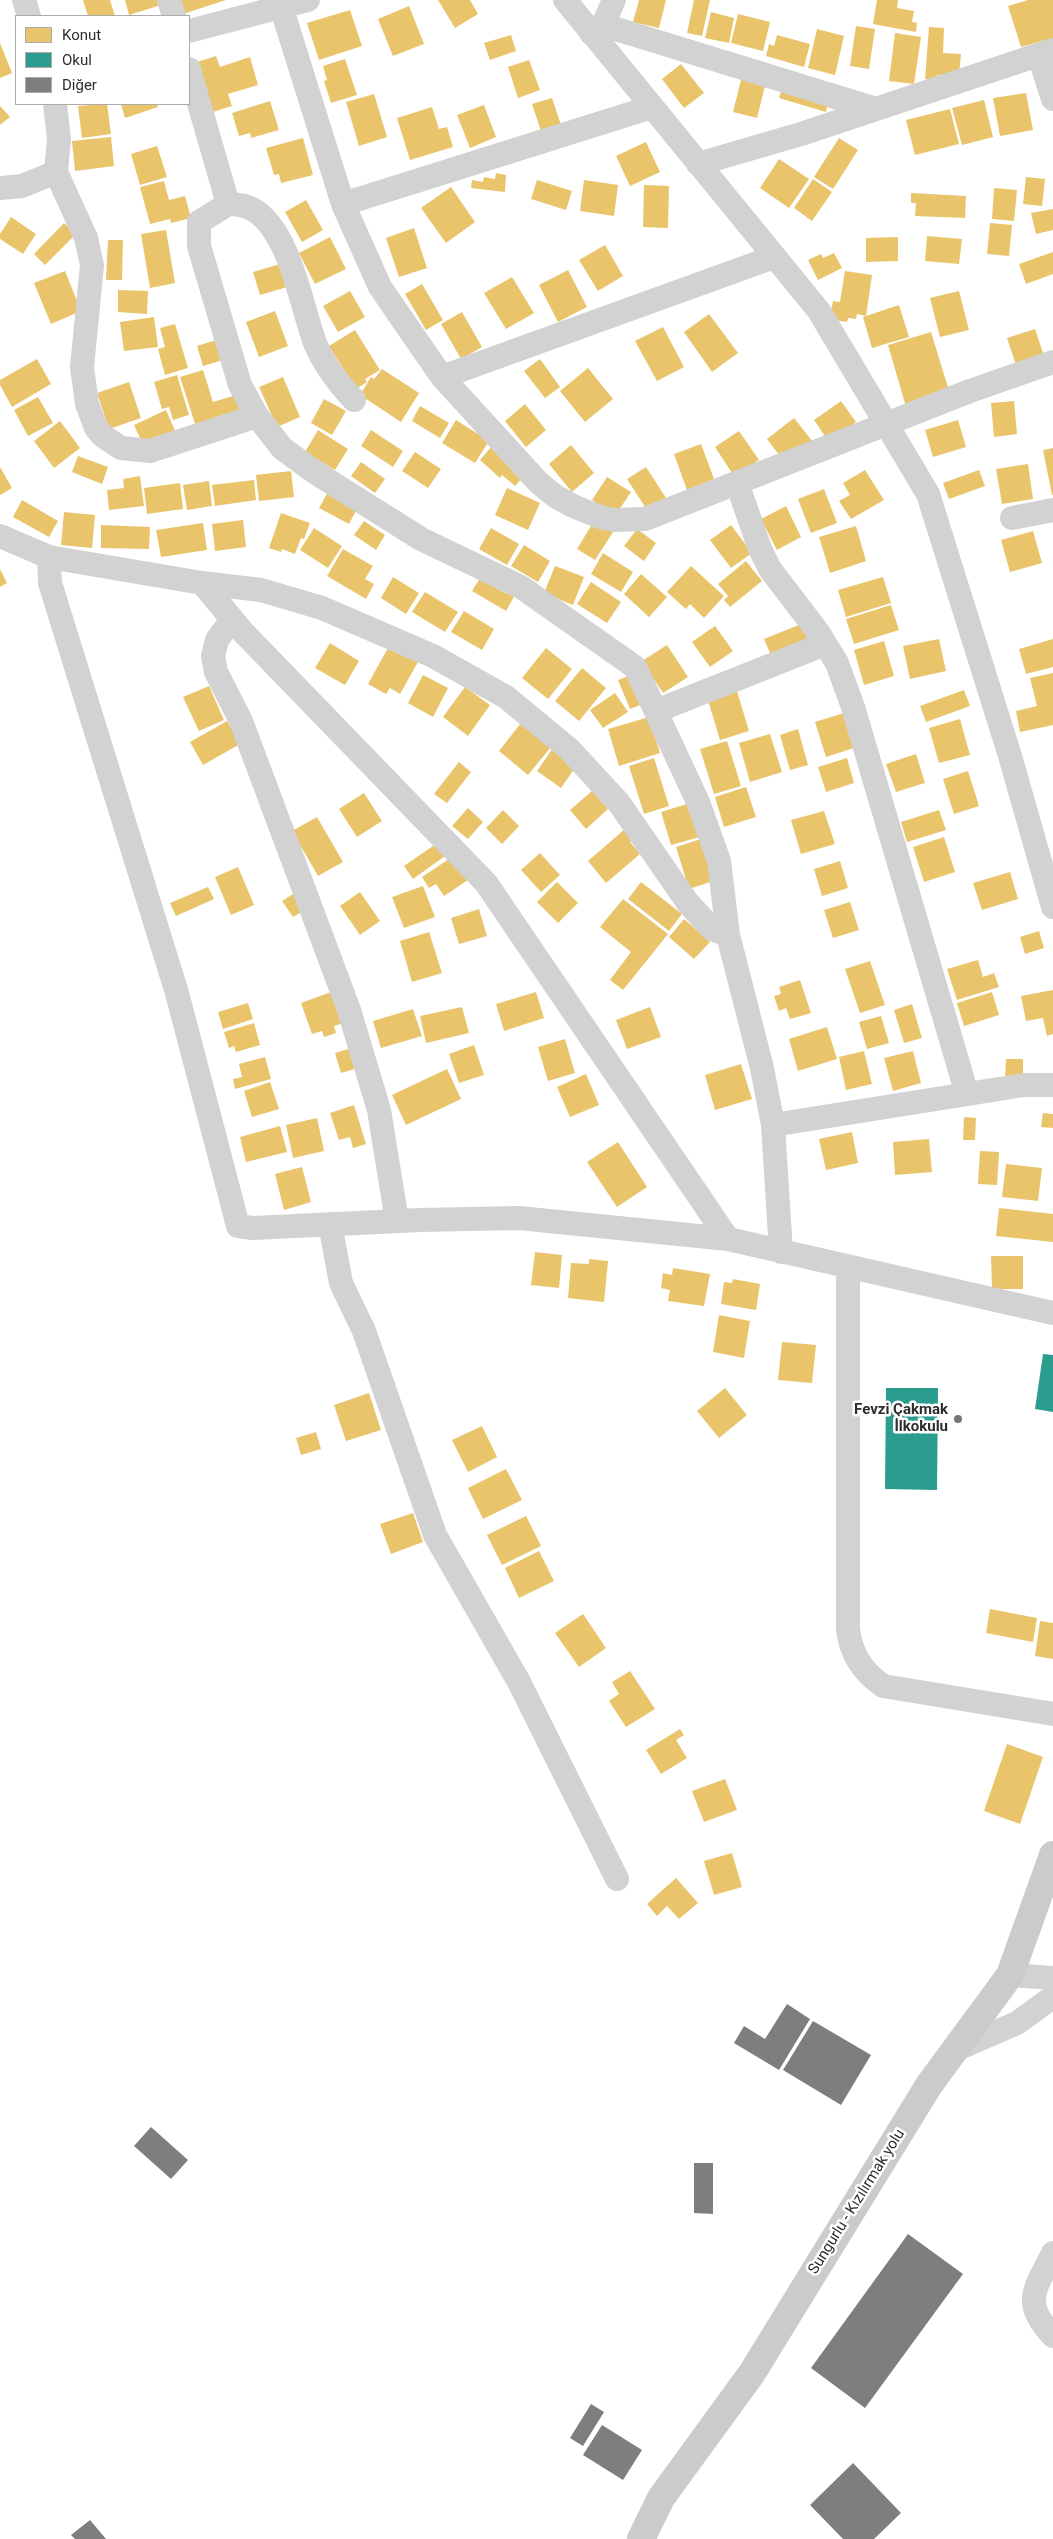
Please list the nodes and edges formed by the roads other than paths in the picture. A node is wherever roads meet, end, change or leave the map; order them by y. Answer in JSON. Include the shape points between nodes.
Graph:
{"nodes":[{"id":1,"x":24,"y":0,"type":"edge"},
{"id":2,"x":169,"y":0,"type":"edge"},
{"id":3,"x":308,"y":0,"type":"edge"},
{"id":4,"x":565,"y":0,"type":"edge"},
{"id":5,"x":614,"y":0,"type":"edge"},
{"id":6,"x":280,"y":4,"type":"edge"},
{"id":7,"x":29,"y":15,"type":"edge"},
{"id":8,"x":174,"y":15,"type":"edge"},
{"id":9,"x":597,"y":29,"type":"junction"},
{"id":10,"x":190,"y":31,"type":"edge"},
{"id":11,"x":1046,"y":52,"type":"edge"},
{"id":12,"x":190,"y":72,"type":"edge"},
{"id":13,"x":1053,"y":99,"type":"edge"},
{"id":14,"x":56,"y":105,"type":"edge"},
{"id":15,"x":652,"y":108,"type":"junction"},
{"id":16,"x":876,"y":109,"type":"junction"},
{"id":17,"x":698,"y":164,"type":"junction"},
{"id":18,"x":56,"y":172,"type":"junction"},
{"id":19,"x":0,"y":188,"type":"edge"},
{"id":20,"x":228,"y":204,"type":"junction"},
{"id":21,"x":343,"y":204,"type":"junction"},
{"id":22,"x":774,"y":257,"type":"junction"},
{"id":23,"x":1053,"y":362,"type":"edge"},
{"id":24,"x":442,"y":377,"type":"junction"},
{"id":25,"x":354,"y":400,"type":"dead end"},
{"id":26,"x":257,"y":416,"type":"junction"},
{"id":27,"x":887,"y":425,"type":"junction"},
{"id":28,"x":737,"y":483,"type":"junction"},
{"id":29,"x":1053,"y":510,"type":"edge"},
{"id":30,"x":1012,"y":518,"type":"dead end"},
{"id":31,"x":0,"y":536,"type":"edge"},
{"id":32,"x":49,"y":557,"type":"junction"},
{"id":33,"x":202,"y":583,"type":"junction"},
{"id":34,"x":232,"y":619,"type":"junction"},
{"id":35,"x":825,"y":644,"type":"junction"},
{"id":36,"x":656,"y":711,"type":"junction"},
{"id":37,"x":1053,"y":907,"type":"edge"},
{"id":38,"x":728,"y":935,"type":"junction"},
{"id":39,"x":1053,"y":1084,"type":"edge"},
{"id":40,"x":966,"y":1094,"type":"junction"},
{"id":41,"x":773,"y":1125,"type":"junction"},
{"id":42,"x":396,"y":1221,"type":"junction"},
{"id":43,"x":330,"y":1224,"type":"junction"},
{"id":44,"x":728,"y":1240,"type":"junction"},
{"id":45,"x":781,"y":1252,"type":"junction"},
{"id":46,"x":848,"y":1267,"type":"junction"},
{"id":47,"x":1053,"y":1314,"type":"edge"},
{"id":48,"x":1053,"y":1714,"type":"edge"},
{"id":49,"x":1053,"y":1855,"type":"edge"},
{"id":50,"x":617,"y":1880,"type":"dead end"},
{"id":51,"x":1010,"y":1975,"type":"junction"},
{"id":52,"x":1053,"y":1978,"type":"edge"},
{"id":53,"x":1053,"y":1997,"type":"edge"},
{"id":54,"x":955,"y":2050,"type":"junction"},
{"id":55,"x":1053,"y":2253,"type":"edge"},
{"id":56,"x":1053,"y":2336,"type":"edge"},
{"id":57,"x":640,"y":2539,"type":"edge"}],
"edges":[{"from":1,"to":7,"type":"street"},
{"from":2,"to":8,"type":"street"},
{"from":3,"to":6,"type":"street"},
{"from":4,"to":9,"type":"street"},
{"from":5,"to":9,"type":"street"},
{"from":6,"to":10,"type":"street"},
{"from":6,"to":21,"type":"street"},
{"from":9,"to":15,"type":"street"},
{"from":9,"to":16,"type":"street"},
{"from":11,"to":13,"type":"street"},
{"from":11,"to":16,"type":"street"},
{"from":12,"to":20,"type":"street"},
{"from":14,"to":18,"type":"street","via":[[59,139]]},
{"from":15,"to":17,"type":"street"},
{"from":15,"to":21,"type":"street"},
{"from":16,"to":17,"type":"street"},
{"from":17,"to":22,"type":"street"},
{"from":18,"to":19,"type":"street","via":[[22,186]]},
{"from":18,"to":26,"type":"street","via":[[86,238],[92,265],[82,366],[87,404],[96,428],[121,448],[150,451]]},
{"from":20,"to":25,"type":"street","via":[[256,211],[268,223],[284,249],[322,357]]},
{"from":20,"to":26,"type":"street","via":[[199,222],[199,246],[240,386]]},
{"from":21,"to":24,"type":"street","via":[[380,287]]},
{"from":22,"to":24,"type":"street"},
{"from":22,"to":27,"type":"street","via":[[819,311]]},
{"from":23,"to":27,"type":"street"},
{"from":24,"to":28,"type":"street","via":[[539,482],[555,496],[586,512],[614,520],[645,519]]},
{"from":26,"to":36,"type":"street","via":[[282,448],[313,471],[421,539],[521,587],[635,667]]},
{"from":27,"to":28,"type":"street"},
{"from":27,"to":37,"type":"street","via":[[928,494],[1010,756]]},
{"from":28,"to":35,"type":"street","via":[[770,569]]},
{"from":29,"to":30,"type":"street"},
{"from":31,"to":32,"type":"street"},
{"from":32,"to":33,"type":"street"},
{"from":32,"to":43,"type":"street","via":[[50,583],[177,993],[238,1226]]},
{"from":33,"to":34,"type":"street"},
{"from":33,"to":38,"type":"street","via":[[262,590],[322,608],[433,656],[506,697],[569,749],[618,804],[688,903],[712,929]]},
{"from":34,"to":42,"type":"street","via":[[217,640],[216,672],[241,721],[349,1010],[379,1110]]},
{"from":34,"to":44,"type":"street","via":[[486,883]]},
{"from":35,"to":36,"type":"street"},
{"from":35,"to":40,"type":"street","via":[[837,663],[853,707]]},
{"from":36,"to":38,"type":"street","via":[[698,802],[719,862]]},
{"from":38,"to":41,"type":"street"},
{"from":39,"to":40,"type":"street"},
{"from":40,"to":41,"type":"street"},
{"from":41,"to":45,"type":"street"},
{"from":42,"to":43,"type":"street"},
{"from":42,"to":44,"type":"street","via":[[519,1218]]},
{"from":43,"to":50,"type":"street","via":[[342,1283],[364,1331],[435,1535],[519,1682]]},
{"from":44,"to":45,"type":"street"},
{"from":45,"to":46,"type":"street"},
{"from":46,"to":47,"type":"street"},
{"from":46,"to":48,"type":"street","via":[[848,1629],[853,1651],[865,1671],[883,1686]]},
{"from":49,"to":51,"type":"main road","name":"Sungurlu - Kızılırmak yolu"},
{"from":51,"to":52,"type":"street"},
{"from":51,"to":54,"type":"main road","name":"Sungurlu - Kızılırmak yolu"},
{"from":53,"to":54,"type":"street","via":[[1016,2023]]},
{"from":54,"to":57,"type":"main road","name":"Sungurlu - Kızılırmak yolu","via":[[929,2085],[752,2373],[661,2498]]},
{"from":55,"to":56,"type":"street","via":[[1036,2288],[1033,2308],[1038,2320]]}]}
